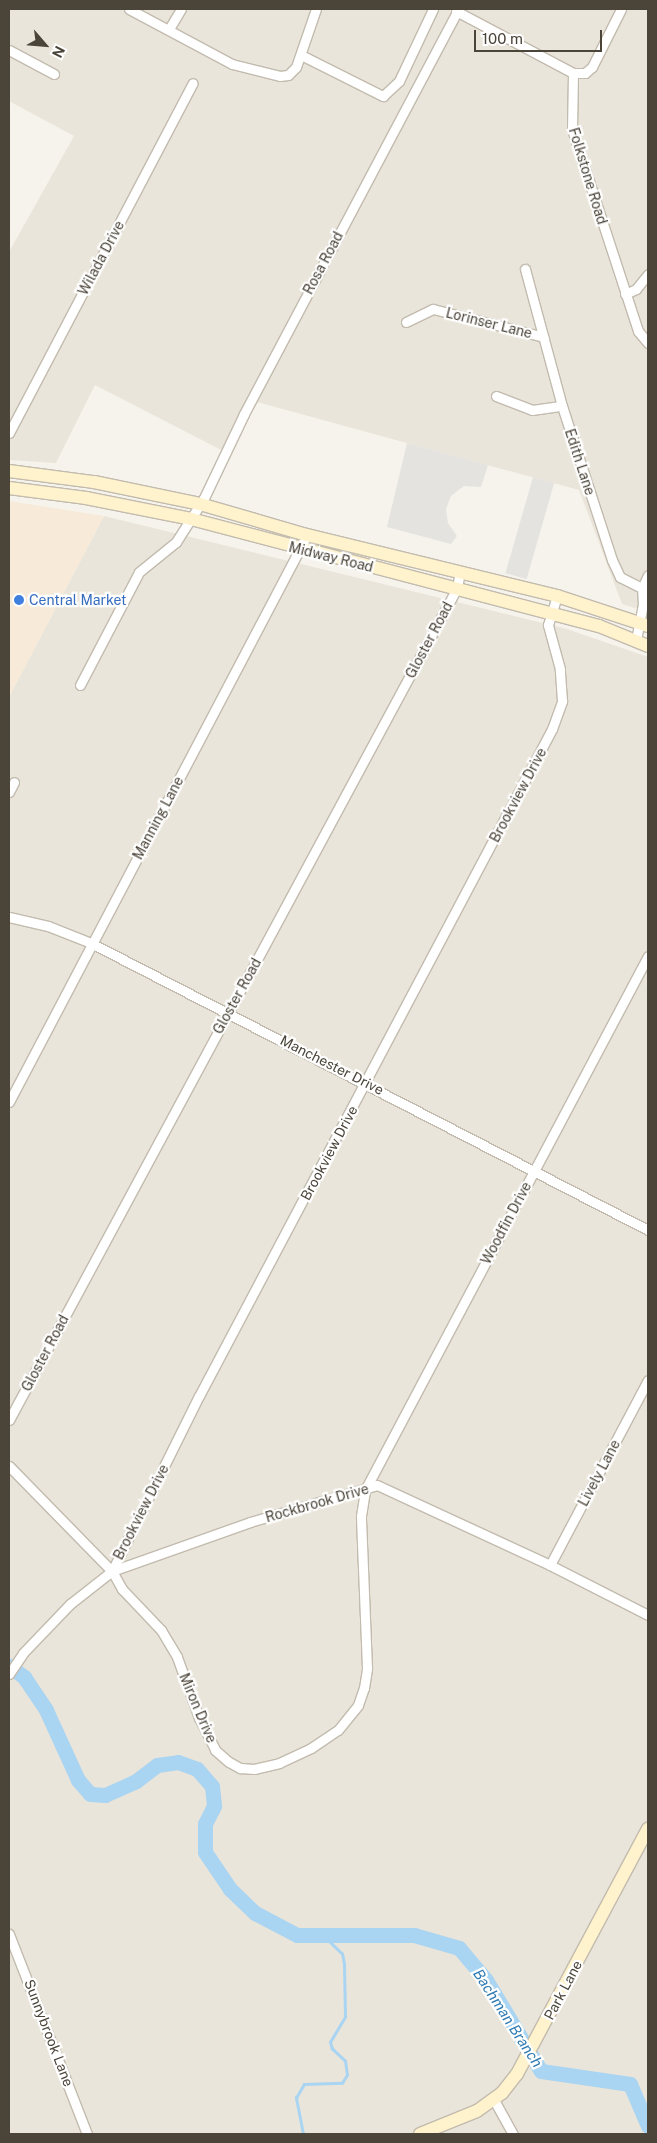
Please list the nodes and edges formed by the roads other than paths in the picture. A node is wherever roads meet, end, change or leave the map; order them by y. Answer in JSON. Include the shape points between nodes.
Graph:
{"nodes":[{"id":1,"x":129,"y":9,"type":"edge"},
{"id":2,"x":180,"y":9,"type":"edge"},
{"id":3,"x":316,"y":9,"type":"edge"},
{"id":4,"x":433,"y":9,"type":"edge"},
{"id":5,"x":621,"y":9,"type":"edge"},
{"id":6,"x":457,"y":10,"type":"edge"},
{"id":7,"x":169,"y":30,"type":"junction"},
{"id":8,"x":9,"y":50,"type":"edge"},
{"id":9,"x":301,"y":55,"type":"junction"},
{"id":10,"x":573,"y":73,"type":"junction"},
{"id":11,"x":54,"y":74,"type":"dead end"},
{"id":12,"x":193,"y":83,"type":"dead end"},
{"id":13,"x":525,"y":270,"type":"dead end"},
{"id":14,"x":648,"y":274,"type":"edge"},
{"id":15,"x":625,"y":294,"type":"junction"},
{"id":16,"x":406,"y":322,"type":"dead end"},
{"id":17,"x":544,"y":337,"type":"junction"},
{"id":18,"x":648,"y":343,"type":"edge"},
{"id":19,"x":496,"y":396,"type":"dead end"},
{"id":20,"x":562,"y":406,"type":"junction"},
{"id":21,"x":9,"y":433,"type":"edge"},
{"id":22,"x":9,"y":471,"type":"edge"},
{"id":23,"x":9,"y":488,"type":"edge"},
{"id":24,"x":200,"y":504,"type":"junction"},
{"id":25,"x":191,"y":519,"type":"junction"},
{"id":26,"x":307,"y":535,"type":"junction"},
{"id":27,"x":301,"y":549,"type":"junction"},
{"id":28,"x":460,"y":571,"type":"junction"},
{"id":29,"x":648,"y":575,"type":"edge"},
{"id":30,"x":457,"y":588,"type":"junction"},
{"id":31,"x":642,"y":588,"type":"junction"},
{"id":32,"x":557,"y":596,"type":"junction"},
{"id":33,"x":552,"y":616,"type":"junction"},
{"id":34,"x":644,"y":624,"type":"edge"},
{"id":35,"x":636,"y":640,"type":"junction"},
{"id":36,"x":648,"y":646,"type":"edge"},
{"id":37,"x":80,"y":685,"type":"dead end"},
{"id":38,"x":14,"y":782,"type":"dead end"},
{"id":39,"x":9,"y":792,"type":"edge"},
{"id":40,"x":9,"y":918,"type":"edge"},
{"id":41,"x":91,"y":943,"type":"junction"},
{"id":42,"x":648,"y":956,"type":"edge"},
{"id":43,"x":227,"y":1012,"type":"junction"},
{"id":44,"x":366,"y":1083,"type":"junction"},
{"id":45,"x":9,"y":1102,"type":"edge"},
{"id":46,"x":534,"y":1170,"type":"junction"},
{"id":47,"x":648,"y":1230,"type":"edge"},
{"id":48,"x":648,"y":1380,"type":"edge"},
{"id":49,"x":9,"y":1420,"type":"edge"},
{"id":50,"x":9,"y":1466,"type":"edge"},
{"id":51,"x":365,"y":1490,"type":"junction"},
{"id":52,"x":550,"y":1565,"type":"junction"},
{"id":53,"x":112,"y":1571,"type":"junction"},
{"id":54,"x":648,"y":1615,"type":"edge"},
{"id":55,"x":9,"y":1674,"type":"edge"},
{"id":56,"x":648,"y":1829,"type":"edge"},
{"id":57,"x":9,"y":1934,"type":"edge"},
{"id":58,"x":494,"y":2100,"type":"junction"},
{"id":59,"x":87,"y":2134,"type":"edge"},
{"id":60,"x":420,"y":2134,"type":"edge"},
{"id":61,"x":513,"y":2134,"type":"edge"}],
"edges":[{"from":1,"to":7,"type":"street"},
{"from":2,"to":7,"type":"street"},
{"from":3,"to":9,"type":"street"},
{"from":4,"to":9,"type":"street","via":[[399,81],[384,96]]},
{"from":5,"to":10,"type":"street","via":[[592,67],[585,73]]},
{"from":6,"to":10,"type":"street"},
{"from":6,"to":24,"type":"street","name":"Rosa Road"},
{"from":7,"to":9,"type":"street","via":[[232,64],[272,74],[288,75]]},
{"from":8,"to":11,"type":"street"},
{"from":10,"to":15,"type":"street","name":"Folkstone Road","via":[[572,129]]},
{"from":12,"to":21,"type":"street","name":"Wilada Drive"},
{"from":13,"to":17,"type":"street","name":"Edith Lane"},
{"from":14,"to":15,"type":"street","via":[[636,289]]},
{"from":15,"to":18,"type":"street","name":"Folkstone Road","via":[[638,331]]},
{"from":16,"to":17,"type":"street","name":"Lorinser Lane","via":[[434,309]]},
{"from":17,"to":20,"type":"street","name":"Edith Lane"},
{"from":19,"to":20,"type":"street","via":[[532,410]]},
{"from":20,"to":31,"type":"street","name":"Edith Lane","via":[[612,560],[620,577]]},
{"from":22,"to":24,"type":"main road","name":"Midway Road","via":[[94,482]]},
{"from":23,"to":25,"type":"main road","name":"Midway Road","via":[[86,498]]},
{"from":24,"to":25,"type":"street","name":"Rosa Road"},
{"from":24,"to":26,"type":"main road","name":"Midway Road"},
{"from":25,"to":27,"type":"main road","name":"Midway Road"},
{"from":25,"to":37,"type":"street","name":"Rosa Road","via":[[176,542],[139,572]]},
{"from":26,"to":27,"type":"street","name":"Manning Lane"},
{"from":26,"to":28,"type":"main road","name":"Midway Road"},
{"from":27,"to":30,"type":"main road","name":"Midway Road"},
{"from":27,"to":41,"type":"street","name":"Manning Lane"},
{"from":28,"to":30,"type":"street","name":"Gloster Road"},
{"from":28,"to":32,"type":"main road","name":"Midway Road"},
{"from":29,"to":31,"type":"street"},
{"from":30,"to":33,"type":"main road","name":"Midway Road"},
{"from":30,"to":43,"type":"street","name":"Gloster Road","via":[[283,916]]},
{"from":31,"to":34,"type":"street"},
{"from":32,"to":33,"type":"street","name":"Brookview Drive"},
{"from":32,"to":34,"type":"main road","name":"Midway Road"},
{"from":33,"to":35,"type":"main road","name":"Midway Road","via":[[599,626]]},
{"from":33,"to":44,"type":"street","name":"Brookview Drive","via":[[548,625],[549,638],[562,682],[559,714]]},
{"from":34,"to":35,"type":"street"},
{"from":35,"to":36,"type":"main road","name":"Midway Road"},
{"from":38,"to":39,"type":"street"},
{"from":40,"to":41,"type":"street","name":"Manchester Drive","via":[[48,926]]},
{"from":41,"to":43,"type":"street","name":"Manchester Drive"},
{"from":41,"to":45,"type":"street","name":"Manning Lane"},
{"from":42,"to":46,"type":"street","name":"Woodfin Drive"},
{"from":43,"to":44,"type":"street","name":"Manchester Drive"},
{"from":43,"to":49,"type":"street","name":"Gloster Road"},
{"from":44,"to":46,"type":"street","name":"Manchester Drive"},
{"from":44,"to":53,"type":"street","name":"Brookview Drive","via":[[199,1396]]},
{"from":46,"to":47,"type":"street","name":"Manchester Drive"},
{"from":46,"to":51,"type":"street","name":"Woodfin Drive"},
{"from":48,"to":52,"type":"street","name":"Lively Lane"},
{"from":50,"to":53,"type":"street"},
{"from":51,"to":52,"type":"street","name":"Rockbrook Drive","via":[[384,1486]]},
{"from":51,"to":53,"type":"street","name":"Rockbrook Drive","via":[[250,1522]]},
{"from":51,"to":53,"type":"street","name":"Miron Drive","via":[[361,1516],[367,1668],[364,1688],[358,1705],[338,1730],[278,1764],[254,1770],[240,1768],[216,1750],[199,1718],[177,1657],[161,1630],[122,1589]]},
{"from":52,"to":54,"type":"street","name":"Rockbrook Drive"},
{"from":53,"to":55,"type":"street","name":"Brookview Drive","via":[[70,1604]]},
{"from":56,"to":58,"type":"main road","name":"Park Lane","via":[[524,2062]]},
{"from":57,"to":59,"type":"street","name":"Sunnybrook Lane"},
{"from":58,"to":60,"type":"main road","name":"Park Lane","via":[[470,2114]]},
{"from":58,"to":61,"type":"street"}]}
